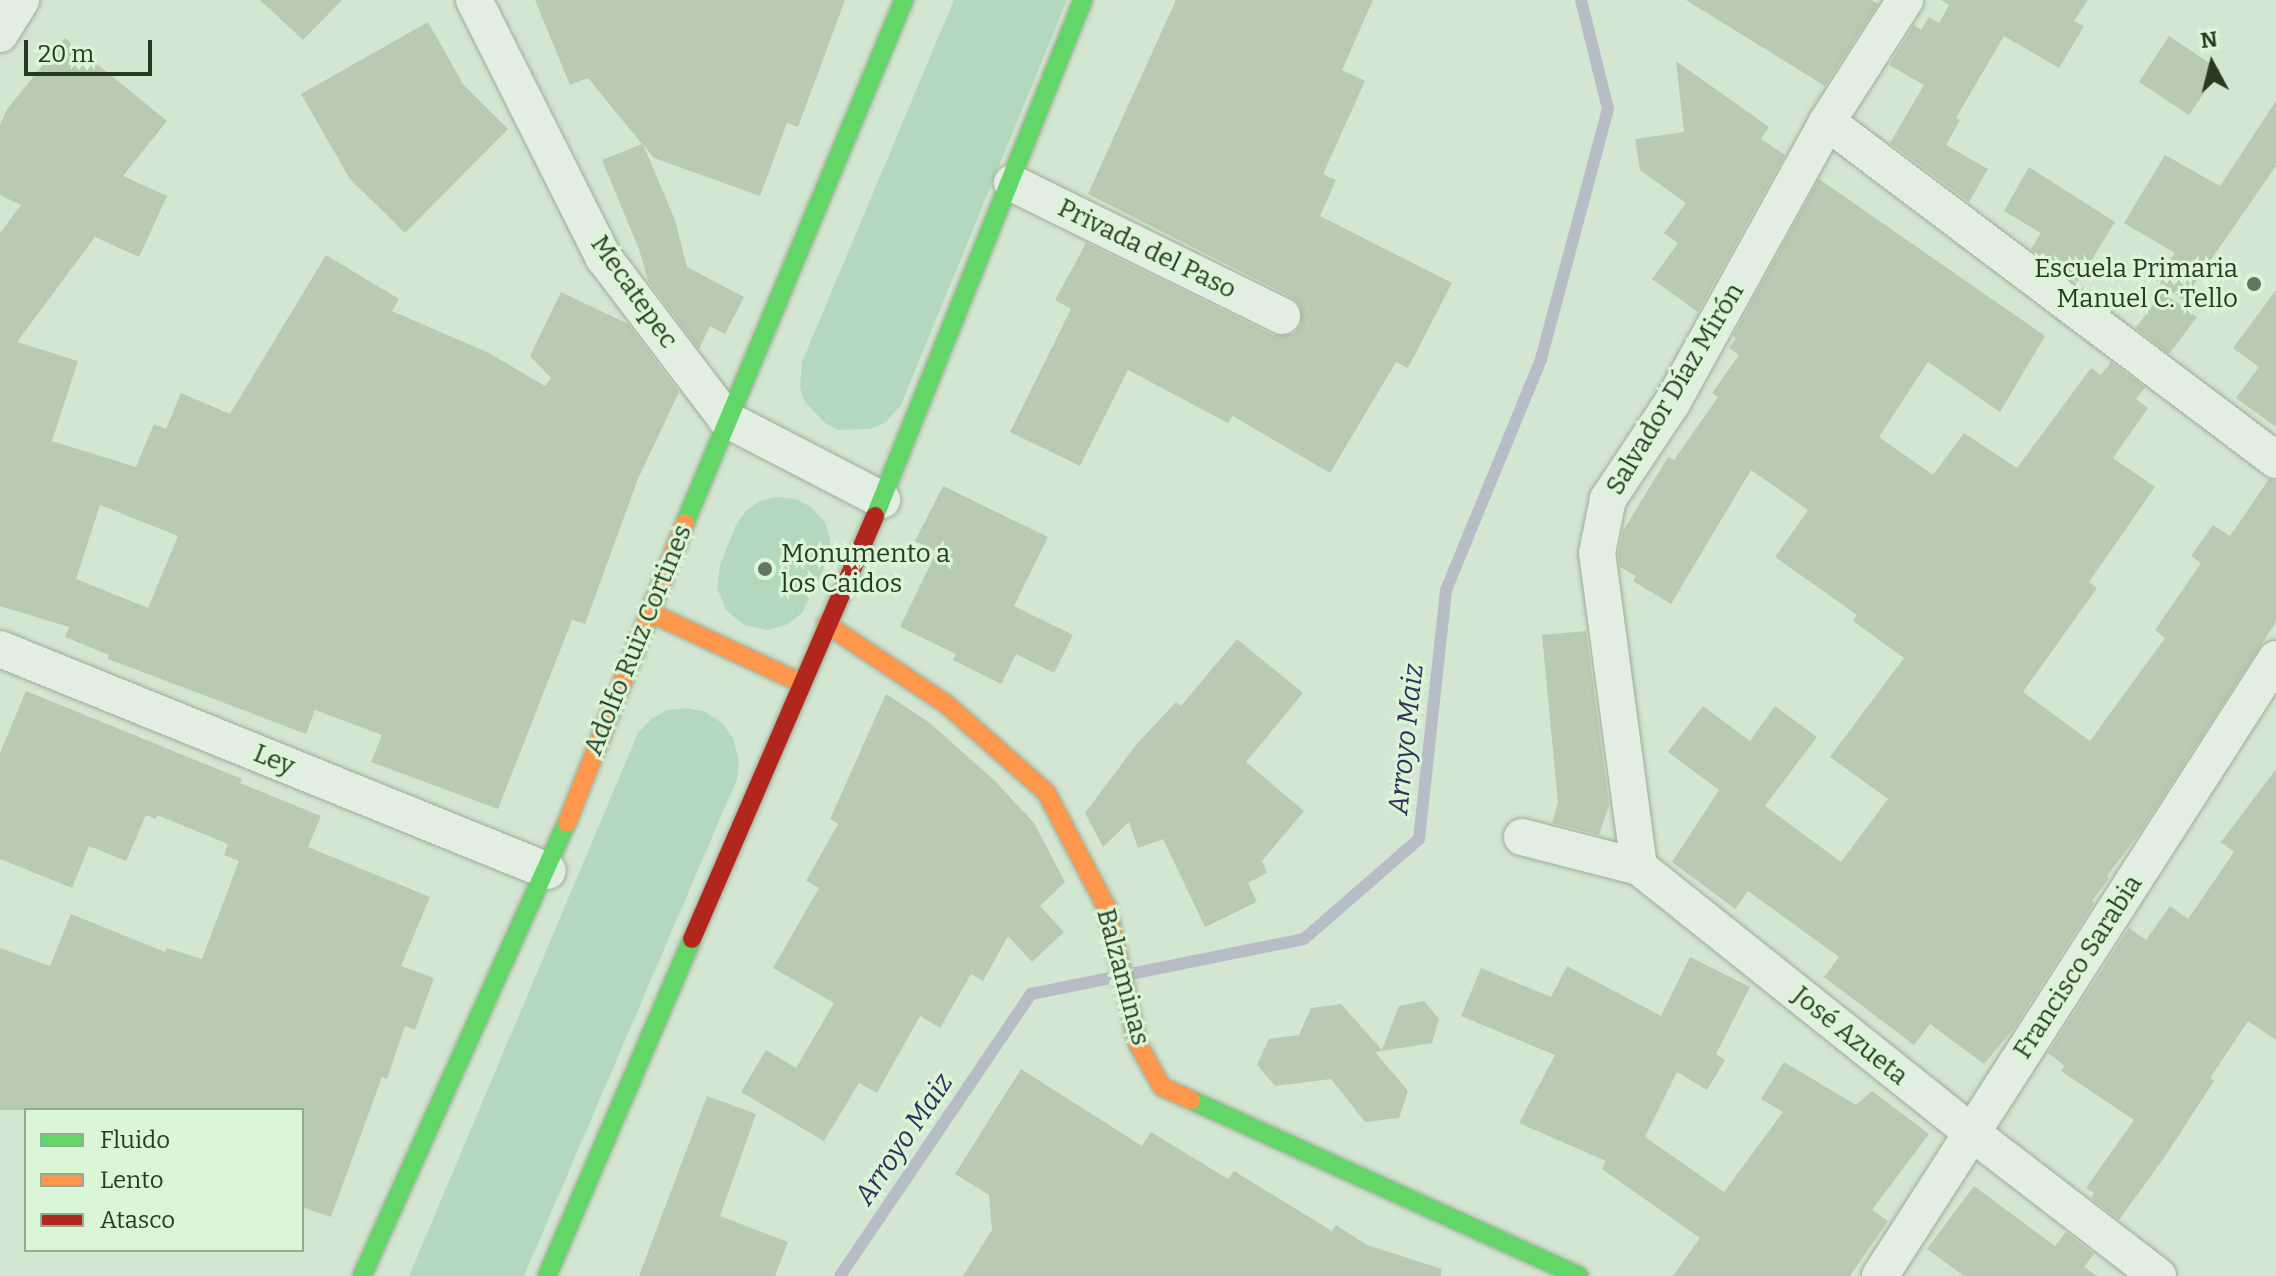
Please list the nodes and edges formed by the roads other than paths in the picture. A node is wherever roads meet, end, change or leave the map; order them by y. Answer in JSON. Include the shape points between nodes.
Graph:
{"nodes":[{"id":1,"x":21,"y":0,"type":"edge"},
{"id":2,"x":474,"y":0,"type":"edge"},
{"id":3,"x":904,"y":0,"type":"edge"},
{"id":4,"x":1083,"y":0,"type":"edge"},
{"id":5,"x":1905,"y":0,"type":"edge"},
{"id":6,"x":0,"y":34,"type":"edge"},
{"id":7,"x":1827,"y":122,"type":"junction"},
{"id":8,"x":1012,"y":183,"type":"junction"},
{"id":9,"x":1282,"y":316,"type":"dead end"},
{"id":10,"x":726,"y":419,"type":"junction"},
{"id":11,"x":2276,"y":460,"type":"edge"},
{"id":12,"x":882,"y":500,"type":"junction"},
{"id":13,"x":649,"y":612,"type":"junction"},
{"id":14,"x":826,"y":624,"type":"junction"},
{"id":15,"x":0,"y":649,"type":"edge"},
{"id":16,"x":2276,"y":659,"type":"edge"},
{"id":17,"x":801,"y":683,"type":"junction"},
{"id":18,"x":1522,"y":837,"type":"dead end"},
{"id":19,"x":1639,"y":867,"type":"junction"},
{"id":20,"x":548,"y":871,"type":"junction"},
{"id":21,"x":1972,"y":1133,"type":"junction"},
{"id":22,"x":362,"y":1276,"type":"edge"},
{"id":23,"x":547,"y":1276,"type":"edge"},
{"id":24,"x":1579,"y":1276,"type":"edge"},
{"id":25,"x":1880,"y":1276,"type":"edge"},
{"id":26,"x":2158,"y":1276,"type":"edge"}],
"edges":[{"from":1,"to":6,"type":"street"},
{"from":2,"to":10,"type":"street","name":"Mecatepec","via":[[604,258]]},
{"from":3,"to":10,"type":"main road","name":"Adolfo Ruiz Cortines"},
{"from":4,"to":8,"type":"main road"},
{"from":5,"to":7,"type":"street","name":"Salvador Díaz Mirón"},
{"from":7,"to":11,"type":"street"},
{"from":7,"to":19,"type":"street","name":"Salvador Díaz Mirón","via":[[1672,403],[1608,499],[1597,553]]},
{"from":8,"to":9,"type":"street","name":"Privada del Paso"},
{"from":8,"to":12,"type":"main road"},
{"from":10,"to":12,"type":"street","name":"Mecatepec"},
{"from":10,"to":13,"type":"main road","name":"Adolfo Ruiz Cortines"},
{"from":12,"to":14,"type":"main road"},
{"from":13,"to":17,"type":"main road"},
{"from":13,"to":20,"type":"main road","name":"Adolfo Ruiz Cortines"},
{"from":14,"to":17,"type":"main road"},
{"from":14,"to":24,"type":"main road","name":"Balzaminas","via":[[945,703],[1046,792],[1107,908],[1138,1044],[1162,1087]]},
{"from":15,"to":20,"type":"street","name":"Ley"},
{"from":16,"to":21,"type":"street","name":"Francisco Sarabia"},
{"from":17,"to":23,"type":"main road"},
{"from":18,"to":19,"type":"street","name":"José Azueta"},
{"from":19,"to":21,"type":"street","name":"José Azueta"},
{"from":20,"to":22,"type":"main road","name":"Adolfo Ruiz Cortines"},
{"from":21,"to":25,"type":"street","name":"Francisco Sarabia"},
{"from":21,"to":26,"type":"street","name":"José Azueta"}]}
